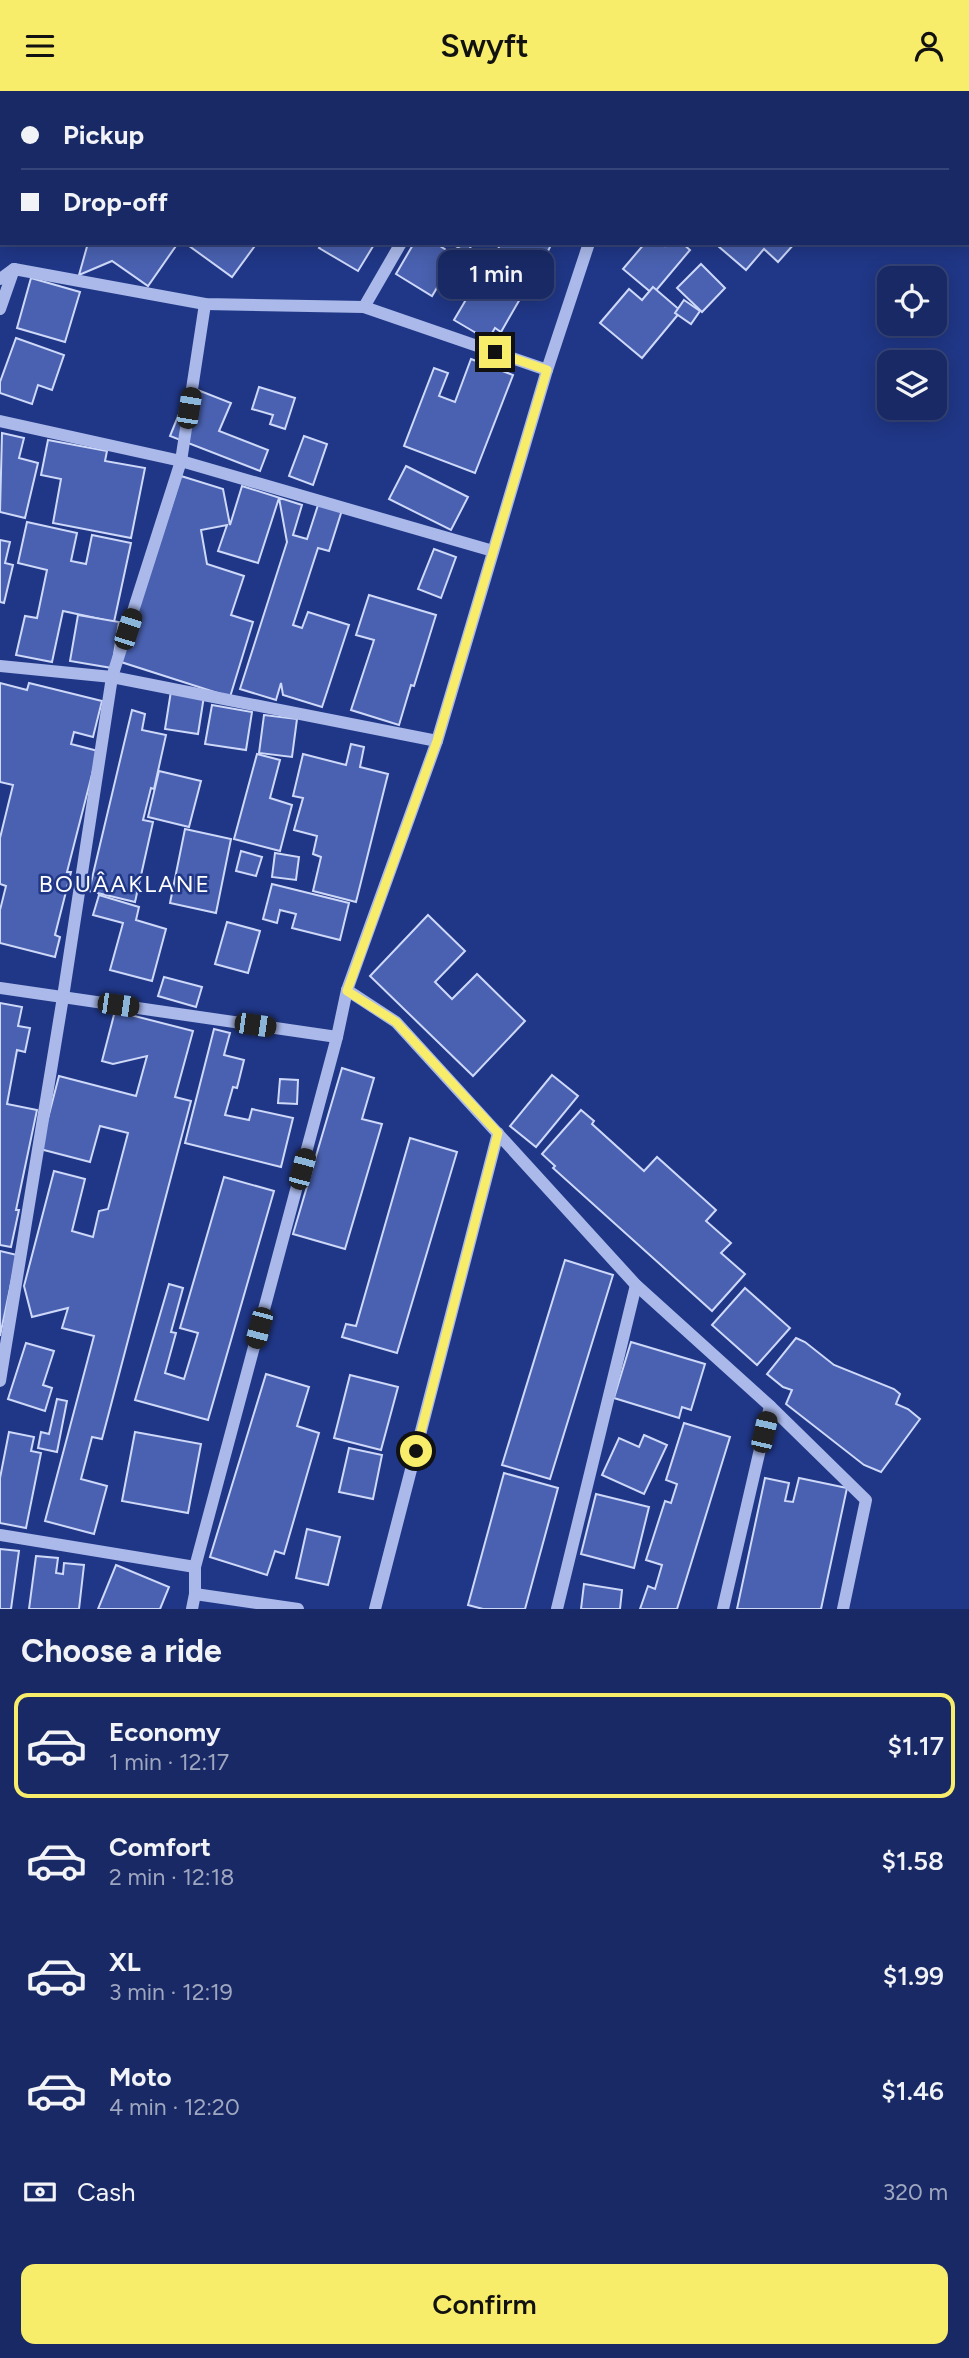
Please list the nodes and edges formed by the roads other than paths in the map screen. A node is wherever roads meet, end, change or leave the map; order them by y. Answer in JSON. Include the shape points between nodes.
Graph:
{"nodes":[{"id":1,"x":400,"y":245,"type":"edge"},
{"id":2,"x":588,"y":245,"type":"edge"},
{"id":3,"x":14,"y":269,"type":"junction"},
{"id":4,"x":0,"y":279,"type":"edge"},
{"id":5,"x":205,"y":304,"type":"junction"},
{"id":6,"x":364,"y":307,"type":"junction"},
{"id":7,"x":0,"y":309,"type":"edge"},
{"id":8,"x":547,"y":370,"type":"junction"},
{"id":9,"x":0,"y":421,"type":"edge"},
{"id":10,"x":181,"y":461,"type":"junction"},
{"id":11,"x":493,"y":551,"type":"junction"},
{"id":12,"x":0,"y":666,"type":"edge"},
{"id":13,"x":113,"y":677,"type":"junction"},
{"id":14,"x":437,"y":741,"type":"junction"},
{"id":15,"x":0,"y":988,"type":"edge"},
{"id":16,"x":347,"y":991,"type":"junction"},
{"id":17,"x":63,"y":997,"type":"junction"},
{"id":18,"x":337,"y":1037,"type":"junction"},
{"id":19,"x":498,"y":1133,"type":"junction"},
{"id":20,"x":636,"y":1285,"type":"junction"},
{"id":21,"x":0,"y":1381,"type":"edge"},
{"id":22,"x":770,"y":1406,"type":"junction"},
{"id":23,"x":0,"y":1535,"type":"edge"},
{"id":24,"x":195,"y":1567,"type":"junction"},
{"id":25,"x":195,"y":1594,"type":"junction"},
{"id":26,"x":192,"y":1609,"type":"edge"},
{"id":27,"x":298,"y":1609,"type":"edge"},
{"id":28,"x":374,"y":1609,"type":"edge"},
{"id":29,"x":557,"y":1609,"type":"edge"},
{"id":30,"x":723,"y":1609,"type":"edge"},
{"id":31,"x":843,"y":1609,"type":"edge"}],
"edges":[{"from":1,"to":6,"type":"street"},
{"from":2,"to":8,"type":"street"},
{"from":3,"to":4,"type":"street"},
{"from":3,"to":5,"type":"street"},
{"from":3,"to":7,"type":"street"},
{"from":5,"to":6,"type":"street"},
{"from":5,"to":10,"type":"street"},
{"from":6,"to":8,"type":"street"},
{"from":8,"to":11,"type":"street"},
{"from":9,"to":10,"type":"street"},
{"from":10,"to":11,"type":"street"},
{"from":10,"to":13,"type":"street"},
{"from":11,"to":14,"type":"street"},
{"from":12,"to":13,"type":"street"},
{"from":13,"to":14,"type":"street"},
{"from":13,"to":17,"type":"street"},
{"from":14,"to":16,"type":"street"},
{"from":15,"to":17,"type":"street"},
{"from":16,"to":18,"type":"street"},
{"from":16,"to":19,"type":"street","via":[[396,1022]]},
{"from":17,"to":18,"type":"street"},
{"from":17,"to":21,"type":"street"},
{"from":18,"to":24,"type":"street"},
{"from":19,"to":20,"type":"street"},
{"from":19,"to":28,"type":"street"},
{"from":20,"to":22,"type":"street"},
{"from":20,"to":29,"type":"street"},
{"from":22,"to":30,"type":"street"},
{"from":22,"to":31,"type":"street","via":[[866,1500]]},
{"from":23,"to":24,"type":"street"},
{"from":24,"to":25,"type":"street"},
{"from":25,"to":26,"type":"street"},
{"from":25,"to":27,"type":"street"}]}
